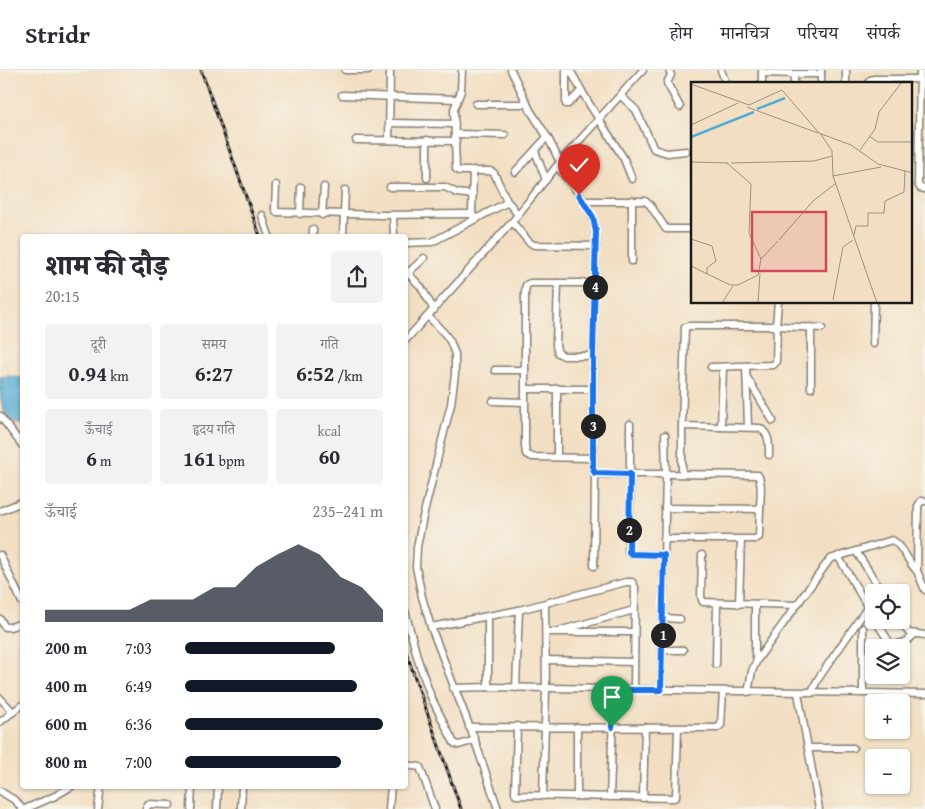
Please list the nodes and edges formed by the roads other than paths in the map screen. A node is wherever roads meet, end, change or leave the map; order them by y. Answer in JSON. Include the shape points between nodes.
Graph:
{"nodes":[{"id":1,"x":345,"y":70,"type":"edge"},
{"id":2,"x":368,"y":70,"type":"edge"},
{"id":3,"x":390,"y":70,"type":"edge"},
{"id":4,"x":462,"y":70,"type":"edge"},
{"id":5,"x":511,"y":70,"type":"edge"},
{"id":6,"x":568,"y":70,"type":"edge"},
{"id":7,"x":643,"y":70,"type":"edge"},
{"id":8,"x":669,"y":70,"type":"edge"},
{"id":9,"x":721,"y":70,"type":"edge"},
{"id":10,"x":920,"y":70,"type":"edge"},
{"id":11,"x":762,"y":72,"type":"edge"},
{"id":12,"x":821,"y":72,"type":"edge"},
{"id":13,"x":794,"y":74,"type":"junction"},
{"id":14,"x":919,"y":79,"type":"junction"},
{"id":15,"x":725,"y":82,"type":"edge"},
{"id":16,"x":794,"y":82,"type":"edge"},
{"id":17,"x":870,"y":82,"type":"edge"},
{"id":18,"x":581,"y":91,"type":"junction"},
{"id":19,"x":342,"y":95,"type":"dead end"},
{"id":20,"x":388,"y":96,"type":"junction"},
{"id":21,"x":620,"y":96,"type":"junction"},
{"id":22,"x":457,"y":99,"type":"junction"},
{"id":23,"x":476,"y":104,"type":"dead end"},
{"id":24,"x":528,"y":104,"type":"junction"},
{"id":25,"x":680,"y":107,"type":"dead end"},
{"id":26,"x":599,"y":120,"type":"junction"},
{"id":27,"x":389,"y":123,"type":"junction"},
{"id":28,"x":912,"y":123,"type":"edge"},
{"id":29,"x":456,"y":124,"type":"junction"},
{"id":30,"x":919,"y":124,"type":"junction"},
{"id":31,"x":505,"y":135,"type":"dead end"},
{"id":32,"x":547,"y":136,"type":"junction"},
{"id":33,"x":456,"y":137,"type":"junction"},
{"id":34,"x":356,"y":140,"type":"dead end"},
{"id":35,"x":389,"y":140,"type":"junction"},
{"id":36,"x":427,"y":140,"type":"junction"},
{"id":37,"x":535,"y":151,"type":"junction"},
{"id":38,"x":686,"y":151,"type":"dead end"},
{"id":39,"x":559,"y":164,"type":"junction"},
{"id":40,"x":473,"y":170,"type":"junction"},
{"id":41,"x":515,"y":172,"type":"dead end"},
{"id":42,"x":427,"y":178,"type":"dead end"},
{"id":43,"x":632,"y":179,"type":"dead end"},
{"id":44,"x":546,"y":180,"type":"junction"},
{"id":45,"x":276,"y":185,"type":"dead end"},
{"id":46,"x":301,"y":187,"type":"dead end"},
{"id":47,"x":390,"y":187,"type":"dead end"},
{"id":48,"x":324,"y":188,"type":"dead end"},
{"id":49,"x":918,"y":188,"type":"edge"},
{"id":50,"x":345,"y":190,"type":"dead end"},
{"id":51,"x":473,"y":195,"type":"junction"},
{"id":52,"x":632,"y":200,"type":"junction"},
{"id":53,"x":584,"y":201,"type":"junction"},
{"id":54,"x":508,"y":203,"type":"junction"},
{"id":55,"x":300,"y":214,"type":"junction"},
{"id":56,"x":262,"y":215,"type":"dead end"},
{"id":57,"x":322,"y":215,"type":"junction"},
{"id":58,"x":344,"y":215,"type":"junction"},
{"id":59,"x":393,"y":215,"type":"junction"},
{"id":60,"x":518,"y":215,"type":"junction"},
{"id":61,"x":475,"y":217,"type":"junction"},
{"id":62,"x":512,"y":222,"type":"junction"},
{"id":63,"x":691,"y":229,"type":"edge"},
{"id":64,"x":268,"y":234,"type":"edge"},
{"id":65,"x":343,"y":234,"type":"edge"},
{"id":66,"x":394,"y":234,"type":"edge"},
{"id":67,"x":408,"y":243,"type":"edge"},
{"id":68,"x":596,"y":246,"type":"junction"},
{"id":69,"x":424,"y":258,"type":"dead end"},
{"id":70,"x":632,"y":260,"type":"dead end"},
{"id":71,"x":408,"y":271,"type":"edge"},
{"id":72,"x":408,"y":275,"type":"edge"},
{"id":73,"x":558,"y":283,"type":"junction"},
{"id":74,"x":595,"y":283,"type":"junction"},
{"id":75,"x":778,"y":304,"type":"edge"},
{"id":76,"x":874,"y":304,"type":"edge"},
{"id":77,"x":434,"y":310,"type":"junction"},
{"id":78,"x":428,"y":316,"type":"junction"},
{"id":79,"x":777,"y":326,"type":"junction"},
{"id":80,"x":811,"y":327,"type":"junction"},
{"id":81,"x":822,"y":328,"type":"dead end"},
{"id":82,"x":408,"y":338,"type":"edge"},
{"id":83,"x":873,"y":344,"type":"dead end"},
{"id":84,"x":593,"y":356,"type":"junction"},
{"id":85,"x":723,"y":366,"type":"junction"},
{"id":86,"x":746,"y":366,"type":"junction"},
{"id":87,"x":711,"y":367,"type":"dead end"},
{"id":88,"x":495,"y":370,"type":"dead end"},
{"id":89,"x":524,"y":370,"type":"junction"},
{"id":90,"x":748,"y":378,"type":"junction"},
{"id":91,"x":557,"y":388,"type":"junction"},
{"id":92,"x":811,"y":388,"type":"dead end"},
{"id":93,"x":525,"y":389,"type":"junction"},
{"id":94,"x":593,"y":389,"type":"junction"},
{"id":95,"x":493,"y":402,"type":"dead end"},
{"id":96,"x":525,"y":402,"type":"junction"},
{"id":97,"x":0,"y":416,"type":"edge"},
{"id":98,"x":773,"y":421,"type":"dead end"},
{"id":99,"x":2,"y":424,"type":"edge"},
{"id":100,"x":630,"y":424,"type":"dead end"},
{"id":101,"x":682,"y":426,"type":"junction"},
{"id":102,"x":748,"y":426,"type":"junction"},
{"id":103,"x":721,"y":427,"type":"junction"},
{"id":104,"x":665,"y":435,"type":"dead end"},
{"id":105,"x":20,"y":443,"type":"edge"},
{"id":106,"x":769,"y":455,"type":"dead end"},
{"id":107,"x":557,"y":458,"type":"junction"},
{"id":108,"x":593,"y":458,"type":"junction"},
{"id":109,"x":595,"y":473,"type":"junction"},
{"id":110,"x":630,"y":474,"type":"junction"},
{"id":111,"x":666,"y":474,"type":"junction"},
{"id":112,"x":682,"y":474,"type":"junction"},
{"id":113,"x":925,"y":501,"type":"edge"},
{"id":114,"x":20,"y":503,"type":"edge"},
{"id":115,"x":665,"y":508,"type":"junction"},
{"id":116,"x":760,"y":509,"type":"junction"},
{"id":117,"x":0,"y":511,"type":"edge"},
{"id":118,"x":922,"y":532,"type":"edge"},
{"id":119,"x":664,"y":539,"type":"junction"},
{"id":120,"x":741,"y":540,"type":"junction"},
{"id":121,"x":856,"y":551,"type":"junction"},
{"id":122,"x":0,"y":555,"type":"edge"},
{"id":123,"x":664,"y":555,"type":"junction"},
{"id":124,"x":702,"y":555,"type":"dead end"},
{"id":125,"x":838,"y":556,"type":"junction"},
{"id":126,"x":594,"y":566,"type":"dead end"},
{"id":127,"x":917,"y":571,"type":"junction"},
{"id":128,"x":877,"y":584,"type":"edge"},
{"id":129,"x":925,"y":590,"type":"edge"},
{"id":130,"x":20,"y":598,"type":"edge"},
{"id":131,"x":716,"y":603,"type":"junction"},
{"id":132,"x":865,"y":603,"type":"edge"},
{"id":133,"x":545,"y":604,"type":"junction"},
{"id":134,"x":739,"y":604,"type":"junction"},
{"id":135,"x":754,"y":604,"type":"junction"},
{"id":136,"x":797,"y":606,"type":"junction"},
{"id":137,"x":518,"y":610,"type":"junction"},
{"id":138,"x":634,"y":610,"type":"junction"},
{"id":139,"x":865,"y":611,"type":"edge"},
{"id":140,"x":488,"y":616,"type":"junction"},
{"id":141,"x":663,"y":618,"type":"junction"},
{"id":142,"x":0,"y":619,"type":"edge"},
{"id":143,"x":680,"y":619,"type":"dead end"},
{"id":144,"x":408,"y":623,"type":"edge"},
{"id":145,"x":20,"y":624,"type":"edge"},
{"id":146,"x":431,"y":626,"type":"junction"},
{"id":147,"x":863,"y":628,"type":"dead end"},
{"id":148,"x":881,"y":629,"type":"edge"},
{"id":149,"x":906,"y":629,"type":"edge"},
{"id":150,"x":546,"y":632,"type":"junction"},
{"id":151,"x":554,"y":632,"type":"junction"},
{"id":152,"x":634,"y":632,"type":"junction"},
{"id":153,"x":915,"y":634,"type":"junction"},
{"id":154,"x":925,"y":635,"type":"edge"},
{"id":155,"x":662,"y":650,"type":"junction"},
{"id":156,"x":683,"y":650,"type":"dead end"},
{"id":157,"x":546,"y":660,"type":"junction"},
{"id":158,"x":757,"y":660,"type":"junction"},
{"id":159,"x":634,"y":662,"type":"junction"},
{"id":160,"x":716,"y":664,"type":"dead end"},
{"id":161,"x":488,"y":687,"type":"junction"},
{"id":162,"x":454,"y":688,"type":"junction"},
{"id":163,"x":516,"y":688,"type":"junction"},
{"id":164,"x":546,"y":689,"type":"junction"},
{"id":165,"x":614,"y":690,"type":"junction"},
{"id":166,"x":634,"y":690,"type":"junction"},
{"id":167,"x":661,"y":690,"type":"junction"},
{"id":168,"x":723,"y":691,"type":"junction"},
{"id":169,"x":748,"y":692,"type":"junction"},
{"id":170,"x":798,"y":693,"type":"junction"},
{"id":171,"x":811,"y":693,"type":"junction"},
{"id":172,"x":864,"y":693,"type":"junction"},
{"id":173,"x":925,"y":694,"type":"edge"},
{"id":174,"x":0,"y":698,"type":"edge"},
{"id":175,"x":20,"y":707,"type":"edge"},
{"id":176,"x":13,"y":712,"type":"junction"},
{"id":177,"x":0,"y":722,"type":"edge"},
{"id":178,"x":517,"y":726,"type":"junction"},
{"id":179,"x":544,"y":726,"type":"junction"},
{"id":180,"x":470,"y":727,"type":"junction"},
{"id":181,"x":577,"y":727,"type":"junction"},
{"id":182,"x":612,"y":727,"type":"junction"},
{"id":183,"x":645,"y":727,"type":"junction"},
{"id":184,"x":678,"y":728,"type":"junction"},
{"id":185,"x":475,"y":740,"type":"junction"},
{"id":186,"x":808,"y":748,"type":"junction"},
{"id":187,"x":853,"y":748,"type":"dead end"},
{"id":188,"x":408,"y":765,"type":"edge"},
{"id":189,"x":67,"y":789,"type":"edge"},
{"id":190,"x":101,"y":789,"type":"edge"},
{"id":191,"x":192,"y":789,"type":"edge"},
{"id":192,"x":218,"y":789,"type":"edge"},
{"id":193,"x":242,"y":789,"type":"edge"},
{"id":194,"x":391,"y":789,"type":"edge"},
{"id":195,"x":0,"y":791,"type":"edge"},
{"id":196,"x":543,"y":796,"type":"junction"},
{"id":197,"x":577,"y":796,"type":"junction"},
{"id":198,"x":610,"y":797,"type":"junction"},
{"id":199,"x":643,"y":798,"type":"junction"},
{"id":200,"x":170,"y":805,"type":"dead end"},
{"id":201,"x":23,"y":809,"type":"edge"},
{"id":202,"x":98,"y":809,"type":"edge"},
{"id":203,"x":146,"y":809,"type":"edge"},
{"id":204,"x":191,"y":809,"type":"edge"},
{"id":205,"x":217,"y":809,"type":"edge"},
{"id":206,"x":241,"y":809,"type":"edge"},
{"id":207,"x":390,"y":809,"type":"edge"},
{"id":208,"x":434,"y":809,"type":"edge"},
{"id":209,"x":498,"y":809,"type":"edge"},
{"id":210,"x":819,"y":809,"type":"edge"}],
"edges":[{"from":1,"to":2,"type":"street"},
{"from":3,"to":20,"type":"street"},
{"from":4,"to":22,"type":"street","via":[[461,91]]},
{"from":5,"to":24,"type":"street"},
{"from":6,"to":18,"type":"street"},
{"from":6,"to":18,"type":"street","via":[[566,104]]},
{"from":7,"to":21,"type":"street"},
{"from":8,"to":25,"type":"street","via":[[671,75],[667,83]]},
{"from":9,"to":15,"type":"street"},
{"from":10,"to":14,"type":"street"},
{"from":11,"to":13,"type":"street"},
{"from":12,"to":13,"type":"street"},
{"from":13,"to":16,"type":"street"},
{"from":14,"to":17,"type":"street","via":[[873,79]]},
{"from":14,"to":30,"type":"street"},
{"from":18,"to":26,"type":"street"},
{"from":19,"to":20,"type":"street"},
{"from":20,"to":22,"type":"street"},
{"from":20,"to":27,"type":"street"},
{"from":21,"to":26,"type":"street"},
{"from":21,"to":38,"type":"street","via":[[636,110],[654,149],[667,153]]},
{"from":22,"to":29,"type":"street","via":[[454,109]]},
{"from":23,"to":24,"type":"street"},
{"from":24,"to":32,"type":"street"},
{"from":26,"to":39,"type":"street"},
{"from":26,"to":43,"type":"street","via":[[624,159]]},
{"from":27,"to":29,"type":"street"},
{"from":27,"to":35,"type":"street"},
{"from":28,"to":30,"type":"street"},
{"from":29,"to":33,"type":"street"},
{"from":30,"to":49,"type":"street"},
{"from":31,"to":33,"type":"street"},
{"from":32,"to":37,"type":"street"},
{"from":32,"to":39,"type":"street"},
{"from":33,"to":36,"type":"street"},
{"from":33,"to":40,"type":"street","via":[[456,169]]},
{"from":34,"to":35,"type":"street"},
{"from":35,"to":36,"type":"street"},
{"from":36,"to":42,"type":"street"},
{"from":37,"to":41,"type":"street"},
{"from":37,"to":44,"type":"street"},
{"from":39,"to":44,"type":"street"},
{"from":39,"to":53,"type":"street"},
{"from":40,"to":51,"type":"street"},
{"from":40,"to":54,"type":"street","via":[[494,173]]},
{"from":44,"to":60,"type":"street"},
{"from":45,"to":55,"type":"street","via":[[276,211]]},
{"from":46,"to":55,"type":"street"},
{"from":47,"to":51,"type":"street","via":[[445,187]]},
{"from":48,"to":57,"type":"street"},
{"from":50,"to":58,"type":"street"},
{"from":51,"to":61,"type":"street"},
{"from":52,"to":53,"type":"street"},
{"from":52,"to":63,"type":"street","via":[[649,203],[666,229]]},
{"from":52,"to":70,"type":"street"},
{"from":53,"to":68,"type":"street","via":[[594,220]]},
{"from":54,"to":60,"type":"street"},
{"from":54,"to":61,"type":"street"},
{"from":55,"to":57,"type":"street"},
{"from":56,"to":64,"type":"street"},
{"from":57,"to":58,"type":"street"},
{"from":58,"to":59,"type":"street"},
{"from":58,"to":65,"type":"street"},
{"from":59,"to":61,"type":"street"},
{"from":59,"to":66,"type":"street"},
{"from":60,"to":62,"type":"street"},
{"from":61,"to":67,"type":"street","via":[[432,242]]},
{"from":62,"to":68,"type":"street","via":[[534,245]]},
{"from":62,"to":77,"type":"street"},
{"from":68,"to":74,"type":"street"},
{"from":69,"to":71,"type":"street"},
{"from":72,"to":77,"type":"street","via":[[421,288]]},
{"from":73,"to":74,"type":"street"},
{"from":73,"to":84,"type":"street","via":[[558,353]]},
{"from":73,"to":89,"type":"street","via":[[530,283],[525,288]]},
{"from":74,"to":84,"type":"street"},
{"from":75,"to":79,"type":"street"},
{"from":76,"to":83,"type":"street"},
{"from":77,"to":78,"type":"street"},
{"from":78,"to":82,"type":"street"},
{"from":78,"to":146,"type":"street","via":[[446,334],[454,348],[456,366],[451,404],[416,556],[418,583]]},
{"from":79,"to":80,"type":"street"},
{"from":79,"to":86,"type":"street","via":[[774,364]]},
{"from":79,"to":101,"type":"street","via":[[685,327]]},
{"from":80,"to":81,"type":"street"},
{"from":80,"to":92,"type":"street"},
{"from":84,"to":94,"type":"street"},
{"from":85,"to":86,"type":"street"},
{"from":85,"to":87,"type":"street"},
{"from":85,"to":103,"type":"street"},
{"from":86,"to":90,"type":"street"},
{"from":88,"to":89,"type":"street"},
{"from":89,"to":93,"type":"street"},
{"from":90,"to":98,"type":"street"},
{"from":90,"to":102,"type":"street"},
{"from":91,"to":93,"type":"street"},
{"from":91,"to":94,"type":"street"},
{"from":91,"to":107,"type":"street"},
{"from":93,"to":96,"type":"street"},
{"from":94,"to":108,"type":"street"},
{"from":95,"to":96,"type":"street"},
{"from":96,"to":107,"type":"street","via":[[526,454]]},
{"from":97,"to":99,"type":"street"},
{"from":99,"to":105,"type":"street"},
{"from":100,"to":110,"type":"street"},
{"from":101,"to":103,"type":"street"},
{"from":101,"to":112,"type":"street"},
{"from":102,"to":103,"type":"street"},
{"from":102,"to":106,"type":"street","via":[[765,431],[769,438]]},
{"from":104,"to":111,"type":"street"},
{"from":107,"to":108,"type":"street"},
{"from":108,"to":109,"type":"street"},
{"from":109,"to":110,"type":"street"},
{"from":109,"to":126,"type":"street"},
{"from":110,"to":111,"type":"street"},
{"from":110,"to":123,"type":"street","via":[[629,552]]},
{"from":111,"to":112,"type":"street"},
{"from":111,"to":115,"type":"street"},
{"from":112,"to":116,"type":"street","via":[[758,475]]},
{"from":113,"to":118,"type":"street","via":[[918,506]]},
{"from":114,"to":117,"type":"street"},
{"from":115,"to":116,"type":"street"},
{"from":115,"to":119,"type":"street"},
{"from":116,"to":120,"type":"street","via":[[759,537]]},
{"from":118,"to":127,"type":"street"},
{"from":119,"to":120,"type":"street"},
{"from":119,"to":123,"type":"street"},
{"from":120,"to":134,"type":"street"},
{"from":121,"to":125,"type":"street"},
{"from":121,"to":127,"type":"street","via":[[894,541]]},
{"from":121,"to":128,"type":"street"},
{"from":122,"to":130,"type":"street"},
{"from":123,"to":141,"type":"street"},
{"from":124,"to":131,"type":"street","via":[[701,599],[706,603]]},
{"from":125,"to":132,"type":"street"},
{"from":125,"to":136,"type":"street","via":[[830,559]]},
{"from":127,"to":129,"type":"street"},
{"from":131,"to":134,"type":"street"},
{"from":131,"to":160,"type":"street"},
{"from":133,"to":137,"type":"street"},
{"from":133,"to":138,"type":"street","via":[[630,582],[635,587]]},
{"from":133,"to":150,"type":"street"},
{"from":134,"to":135,"type":"street"},
{"from":135,"to":136,"type":"street"},
{"from":135,"to":158,"type":"street"},
{"from":136,"to":158,"type":"street"},
{"from":137,"to":140,"type":"street"},
{"from":137,"to":163,"type":"street"},
{"from":138,"to":151,"type":"street"},
{"from":138,"to":152,"type":"street"},
{"from":139,"to":171,"type":"street"},
{"from":140,"to":146,"type":"street"},
{"from":140,"to":161,"type":"street"},
{"from":141,"to":143,"type":"street"},
{"from":141,"to":155,"type":"street"},
{"from":142,"to":145,"type":"street","via":[[5,627]]},
{"from":144,"to":185,"type":"street","via":[[431,697],[454,742],[459,745]]},
{"from":146,"to":162,"type":"street"},
{"from":147,"to":172,"type":"street"},
{"from":148,"to":153,"type":"street","via":[[892,646],[907,641]]},
{"from":149,"to":153,"type":"street"},
{"from":150,"to":151,"type":"street"},
{"from":150,"to":157,"type":"street"},
{"from":151,"to":152,"type":"street"},
{"from":152,"to":159,"type":"street"},
{"from":153,"to":154,"type":"street"},
{"from":155,"to":156,"type":"street"},
{"from":155,"to":167,"type":"street"},
{"from":157,"to":159,"type":"street"},
{"from":157,"to":164,"type":"street"},
{"from":158,"to":169,"type":"street"},
{"from":159,"to":166,"type":"street"},
{"from":161,"to":162,"type":"street"},
{"from":161,"to":163,"type":"street"},
{"from":162,"to":180,"type":"street"},
{"from":163,"to":164,"type":"street"},
{"from":164,"to":165,"type":"street"},
{"from":164,"to":179,"type":"street"},
{"from":165,"to":166,"type":"street"},
{"from":165,"to":182,"type":"street"},
{"from":166,"to":167,"type":"street"},
{"from":167,"to":168,"type":"street"},
{"from":168,"to":169,"type":"street"},
{"from":168,"to":184,"type":"street","via":[[720,727]]},
{"from":169,"to":170,"type":"street"},
{"from":170,"to":171,"type":"street"},
{"from":170,"to":186,"type":"street"},
{"from":171,"to":172,"type":"street"},
{"from":172,"to":173,"type":"street"},
{"from":174,"to":176,"type":"street"},
{"from":175,"to":176,"type":"street"},
{"from":176,"to":177,"type":"street"},
{"from":178,"to":179,"type":"street"},
{"from":178,"to":180,"type":"street"},
{"from":178,"to":196,"type":"street","via":[[515,794]]},
{"from":179,"to":181,"type":"street"},
{"from":179,"to":196,"type":"street"},
{"from":180,"to":185,"type":"street"},
{"from":181,"to":182,"type":"street"},
{"from":181,"to":197,"type":"street"},
{"from":182,"to":183,"type":"street"},
{"from":182,"to":198,"type":"street"},
{"from":183,"to":184,"type":"street"},
{"from":183,"to":199,"type":"street"},
{"from":184,"to":199,"type":"street","via":[[676,797]]},
{"from":185,"to":209,"type":"street"},
{"from":186,"to":187,"type":"street"},
{"from":186,"to":210,"type":"street"},
{"from":188,"to":208,"type":"street","via":[[420,767]]},
{"from":189,"to":201,"type":"street"},
{"from":190,"to":202,"type":"street"},
{"from":191,"to":204,"type":"street"},
{"from":192,"to":205,"type":"street"},
{"from":193,"to":206,"type":"street"},
{"from":194,"to":207,"type":"street"},
{"from":195,"to":201,"type":"street"},
{"from":196,"to":197,"type":"street"},
{"from":197,"to":198,"type":"street"},
{"from":198,"to":199,"type":"street"},
{"from":200,"to":203,"type":"street","via":[[148,804]]}]}
